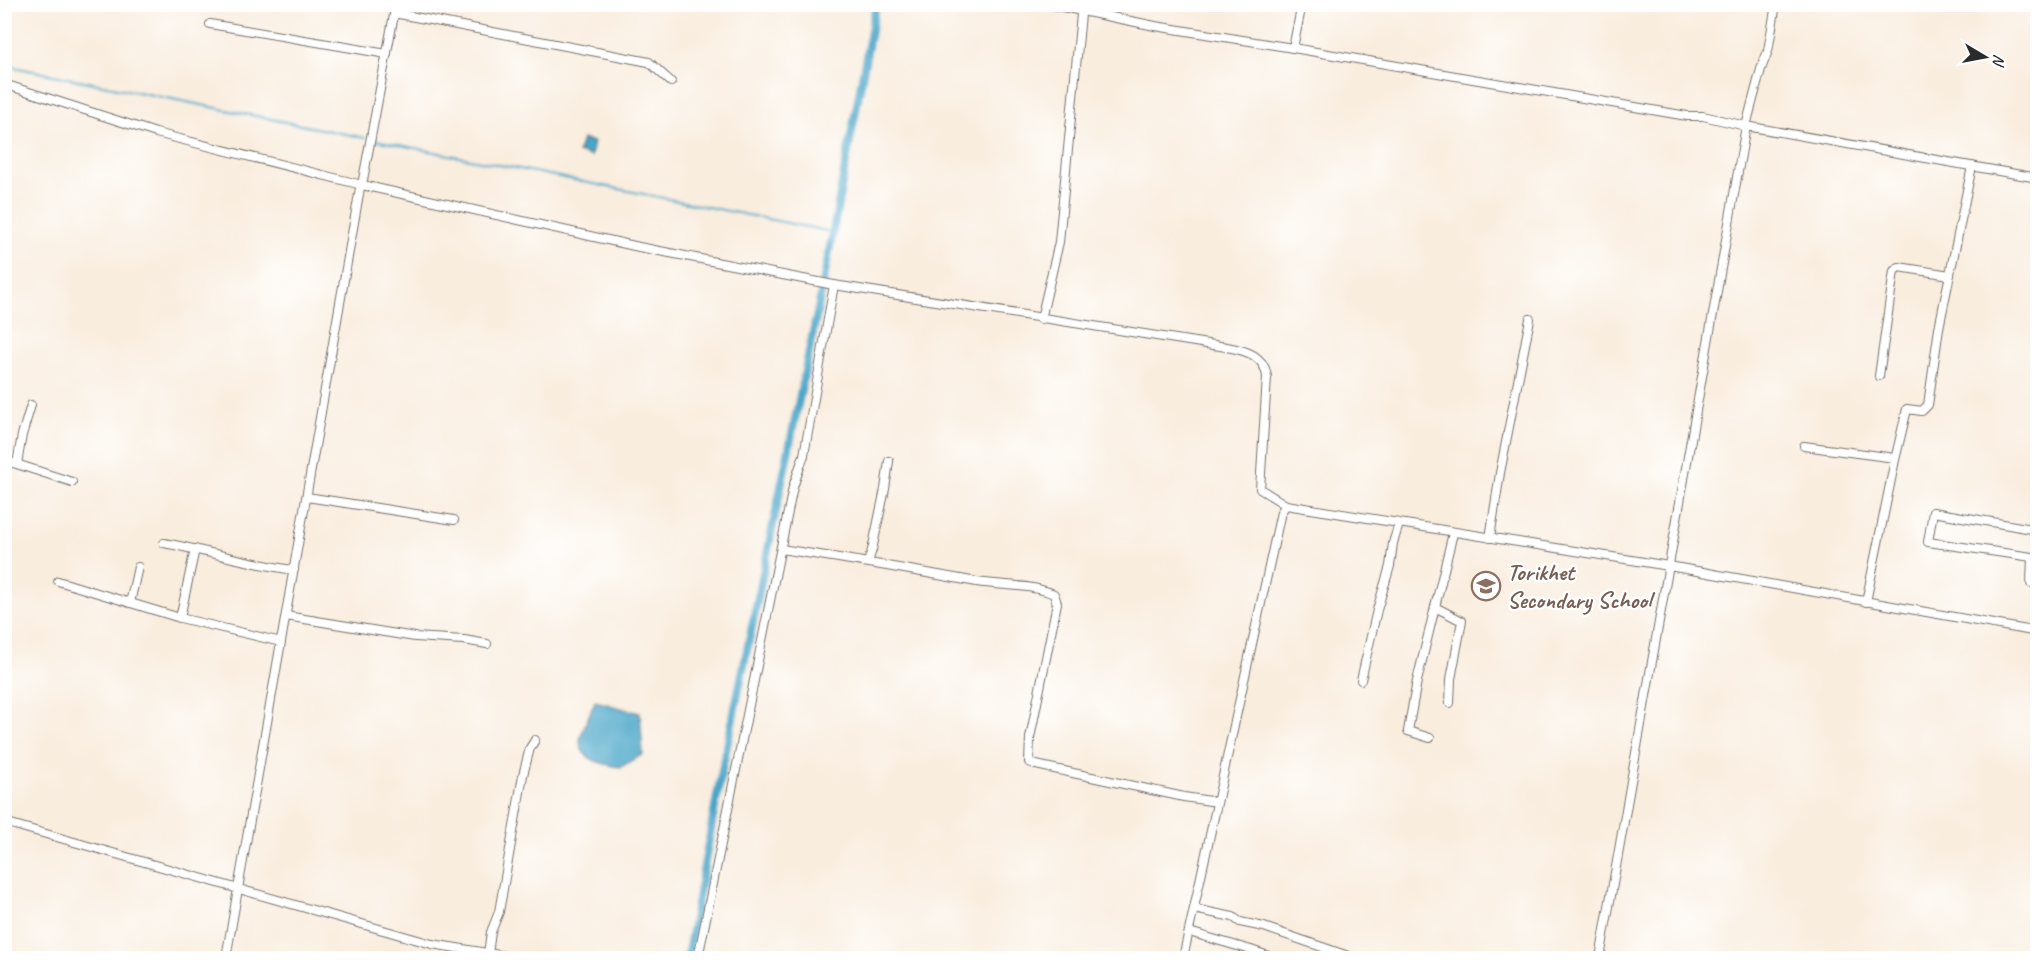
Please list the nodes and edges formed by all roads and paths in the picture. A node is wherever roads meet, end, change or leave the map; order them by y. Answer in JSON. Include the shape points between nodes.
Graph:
{"nodes":[{"id":1,"x":1048,"y":4,"type":"edge"},
{"id":2,"x":1302,"y":4,"type":"edge"},
{"id":3,"x":1776,"y":4,"type":"edge"},
{"id":4,"x":1081,"y":8,"type":"edge"},
{"id":5,"x":395,"y":9,"type":"edge"},
{"id":6,"x":210,"y":24,"type":"dead end"},
{"id":7,"x":1293,"y":48,"type":"junction"},
{"id":8,"x":387,"y":54,"type":"junction"},
{"id":9,"x":670,"y":82,"type":"dead end"},
{"id":10,"x":4,"y":84,"type":"edge"},
{"id":11,"x":1746,"y":126,"type":"junction"},
{"id":12,"x":1972,"y":166,"type":"junction"},
{"id":13,"x":2037,"y":178,"type":"edge"},
{"id":14,"x":362,"y":185,"type":"junction"},
{"id":15,"x":1950,"y":275,"type":"junction"},
{"id":16,"x":831,"y":284,"type":"junction"},
{"id":17,"x":1041,"y":319,"type":"junction"},
{"id":18,"x":1530,"y":319,"type":"dead end"},
{"id":19,"x":1879,"y":376,"type":"dead end"},
{"id":20,"x":31,"y":405,"type":"dead end"},
{"id":21,"x":1804,"y":446,"type":"dead end"},
{"id":22,"x":1895,"y":458,"type":"junction"},
{"id":23,"x":4,"y":460,"type":"edge"},
{"id":24,"x":889,"y":461,"type":"dead end"},
{"id":25,"x":17,"y":464,"type":"junction"},
{"id":26,"x":72,"y":482,"type":"dead end"},
{"id":27,"x":307,"y":497,"type":"junction"},
{"id":28,"x":1286,"y":505,"type":"junction"},
{"id":29,"x":454,"y":520,"type":"dead end"},
{"id":30,"x":1399,"y":524,"type":"junction"},
{"id":31,"x":2037,"y":530,"type":"edge"},
{"id":32,"x":1453,"y":532,"type":"junction"},
{"id":33,"x":1490,"y":538,"type":"junction"},
{"id":34,"x":164,"y":543,"type":"dead end"},
{"id":35,"x":195,"y":549,"type":"junction"},
{"id":36,"x":781,"y":549,"type":"junction"},
{"id":37,"x":868,"y":562,"type":"junction"},
{"id":38,"x":1669,"y":566,"type":"junction"},
{"id":39,"x":138,"y":567,"type":"dead end"},
{"id":40,"x":294,"y":570,"type":"junction"},
{"id":41,"x":58,"y":581,"type":"dead end"},
{"id":42,"x":2037,"y":584,"type":"edge"},
{"id":43,"x":1866,"y":602,"type":"junction"},
{"id":44,"x":130,"y":603,"type":"junction"},
{"id":45,"x":1435,"y":607,"type":"junction"},
{"id":46,"x":286,"y":616,"type":"junction"},
{"id":47,"x":180,"y":618,"type":"junction"},
{"id":48,"x":2037,"y":632,"type":"edge"},
{"id":49,"x":281,"y":642,"type":"junction"},
{"id":50,"x":487,"y":644,"type":"dead end"},
{"id":51,"x":1361,"y":680,"type":"dead end"},
{"id":52,"x":1450,"y":703,"type":"dead end"},
{"id":53,"x":1430,"y":738,"type":"dead end"},
{"id":54,"x":535,"y":740,"type":"dead end"},
{"id":55,"x":1217,"y":802,"type":"junction"},
{"id":56,"x":4,"y":822,"type":"edge"},
{"id":57,"x":238,"y":890,"type":"junction"},
{"id":58,"x":1194,"y":909,"type":"junction"},
{"id":59,"x":1189,"y":932,"type":"junction"},
{"id":60,"x":488,"y":954,"type":"junction"},
{"id":61,"x":226,"y":958,"type":"edge"},
{"id":62,"x":518,"y":958,"type":"edge"},
{"id":63,"x":698,"y":958,"type":"edge"},
{"id":64,"x":1183,"y":958,"type":"edge"},
{"id":65,"x":1274,"y":958,"type":"edge"},
{"id":66,"x":1354,"y":958,"type":"edge"},
{"id":67,"x":1600,"y":958,"type":"edge"}],
"edges":[{"from":1,"to":4,"type":"street"},
{"from":2,"to":7,"type":"street"},
{"from":3,"to":11,"type":"street","via":[[1768,51]]},
{"from":4,"to":7,"type":"street","via":[[1155,26]]},
{"from":4,"to":17,"type":"street","via":[[1059,242]]},
{"from":5,"to":8,"type":"street"},
{"from":5,"to":9,"type":"street","via":[[649,62]]},
{"from":6,"to":8,"type":"street"},
{"from":7,"to":11,"type":"street"},
{"from":8,"to":14,"type":"street"},
{"from":10,"to":14,"type":"street","via":[[156,133]]},
{"from":11,"to":12,"type":"street"},
{"from":11,"to":38,"type":"street"},
{"from":12,"to":13,"type":"street"},
{"from":12,"to":15,"type":"street"},
{"from":14,"to":16,"type":"street","via":[[639,247]]},
{"from":14,"to":27,"type":"street"},
{"from":15,"to":19,"type":"street","via":[[1899,267],[1894,271]]},
{"from":15,"to":22,"type":"street","via":[[1928,405],[1922,411],[1907,409]]},
{"from":16,"to":17,"type":"street"},
{"from":16,"to":36,"type":"street","via":[[804,455],[793,487]]},
{"from":17,"to":28,"type":"street","via":[[1255,354],[1263,362],[1267,377],[1260,489]]},
{"from":18,"to":33,"type":"street"},
{"from":20,"to":25,"type":"street"},
{"from":21,"to":22,"type":"street"},
{"from":22,"to":43,"type":"street"},
{"from":23,"to":25,"type":"street"},
{"from":24,"to":37,"type":"street"},
{"from":25,"to":26,"type":"street"},
{"from":27,"to":29,"type":"street"},
{"from":27,"to":40,"type":"street"},
{"from":28,"to":30,"type":"street"},
{"from":28,"to":55,"type":"street","via":[[1281,512]]},
{"from":30,"to":32,"type":"street"},
{"from":30,"to":51,"type":"street"},
{"from":31,"to":42,"type":"street","via":[[1934,512],[1928,542],[2032,557],[2031,583]]},
{"from":32,"to":33,"type":"street"},
{"from":32,"to":45,"type":"street"},
{"from":33,"to":38,"type":"street"},
{"from":34,"to":35,"type":"street"},
{"from":35,"to":40,"type":"street"},
{"from":35,"to":47,"type":"street"},
{"from":36,"to":37,"type":"street"},
{"from":36,"to":63,"type":"street"},
{"from":37,"to":55,"type":"street","via":[[1054,594],[1057,603],[1030,738],[1029,762]]},
{"from":38,"to":43,"type":"street"},
{"from":38,"to":67,"type":"street"},
{"from":39,"to":44,"type":"street"},
{"from":40,"to":46,"type":"street"},
{"from":41,"to":44,"type":"street"},
{"from":43,"to":48,"type":"street"},
{"from":44,"to":47,"type":"street"},
{"from":45,"to":52,"type":"street","via":[[1462,621]]},
{"from":45,"to":53,"type":"street","via":[[1408,731]]},
{"from":46,"to":49,"type":"street"},
{"from":46,"to":50,"type":"street","via":[[415,637]]},
{"from":47,"to":49,"type":"street"},
{"from":49,"to":57,"type":"street"},
{"from":54,"to":60,"type":"street","via":[[523,775]]},
{"from":55,"to":58,"type":"street"},
{"from":56,"to":57,"type":"street"},
{"from":57,"to":60,"type":"street","via":[[432,944]]},
{"from":57,"to":61,"type":"street"},
{"from":58,"to":59,"type":"street"},
{"from":58,"to":66,"type":"street","via":[[1233,917]]},
{"from":59,"to":64,"type":"street"},
{"from":59,"to":65,"type":"street"},
{"from":60,"to":62,"type":"street"}]}
